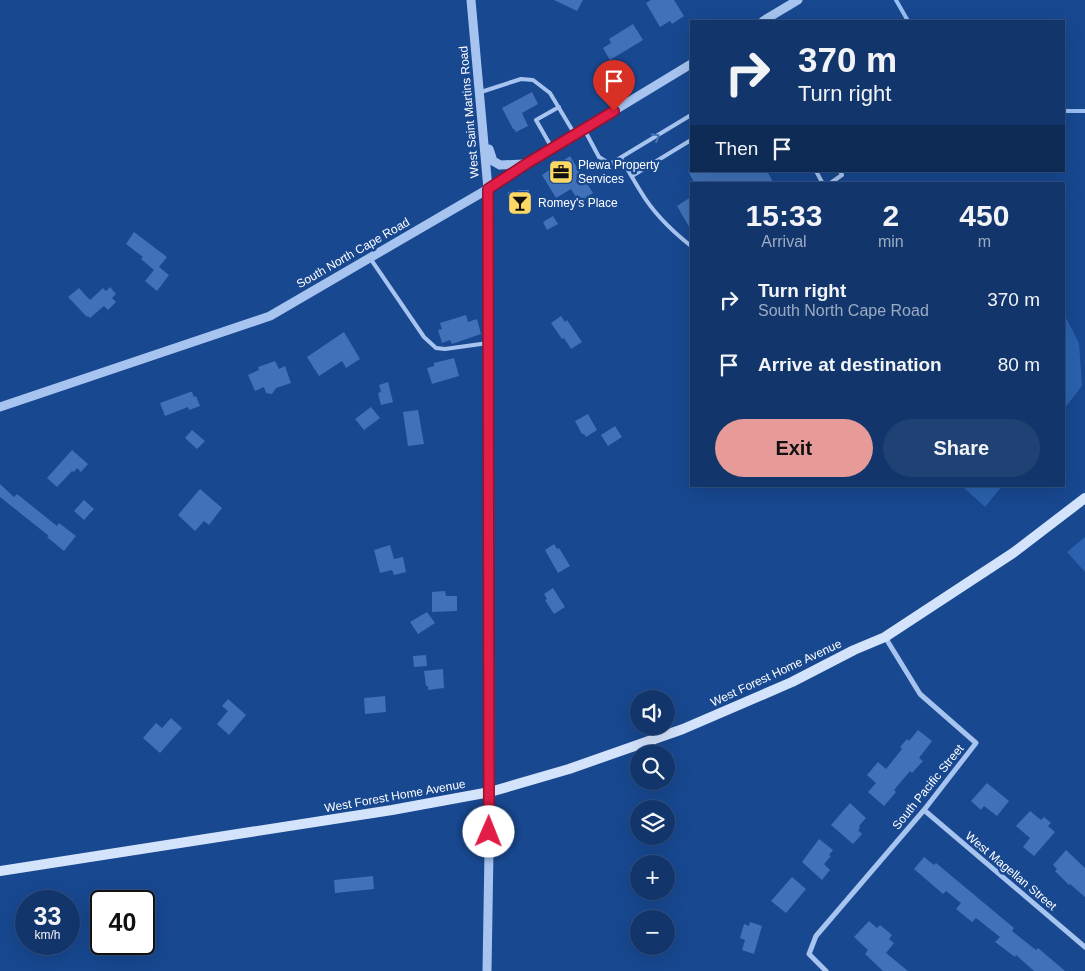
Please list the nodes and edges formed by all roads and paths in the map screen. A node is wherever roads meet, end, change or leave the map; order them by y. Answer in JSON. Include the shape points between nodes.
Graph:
{"nodes":[{"id":1,"x":471,"y":0,"type":"edge"},
{"id":2,"x":798,"y":0,"type":"edge"},
{"id":3,"x":765,"y":20,"type":"edge"},
{"id":4,"x":690,"y":65,"type":"edge"},
{"id":5,"x":480,"y":92,"type":"junction"},
{"id":6,"x":559,"y":108,"type":"junction"},
{"id":7,"x":690,"y":116,"type":"edge"},
{"id":8,"x":484,"y":129,"type":"junction"},
{"id":9,"x":584,"y":129,"type":"junction"},
{"id":10,"x":575,"y":134,"type":"junction"},
{"id":11,"x":690,"y":141,"type":"edge"},
{"id":12,"x":552,"y":148,"type":"junction"},
{"id":13,"x":621,"y":158,"type":"junction"},
{"id":14,"x":526,"y":164,"type":"junction"},
{"id":15,"x":840,"y":172,"type":"edge"},
{"id":16,"x":632,"y":176,"type":"junction"},
{"id":17,"x":831,"y":182,"type":"edge"},
{"id":18,"x":488,"y":189,"type":"junction"},
{"id":19,"x":690,"y":245,"type":"edge"},
{"id":20,"x":370,"y":258,"type":"junction"},
{"id":21,"x":488,"y":343,"type":"junction"},
{"id":22,"x":0,"y":408,"type":"edge"},
{"id":23,"x":1085,"y":498,"type":"edge"},
{"id":24,"x":885,"y":637,"type":"junction"},
{"id":25,"x":490,"y":792,"type":"junction"},
{"id":26,"x":924,"y":810,"type":"junction"},
{"id":27,"x":0,"y":871,"type":"edge"},
{"id":28,"x":1085,"y":947,"type":"edge"},
{"id":29,"x":487,"y":971,"type":"edge"},
{"id":30,"x":826,"y":971,"type":"edge"}],
"edges":[{"from":1,"to":5,"type":"street","name":"West Saint Martins Road"},
{"from":2,"to":3,"type":"street"},
{"from":4,"to":9,"type":"street","name":"South North Cape Road"},
{"from":5,"to":6,"type":"lane","via":[[521,79],[533,80],[550,93]]},
{"from":5,"to":8,"type":"street","name":"West Saint Martins Road"},
{"from":6,"to":10,"type":"lane"},
{"from":6,"to":12,"type":"lane","via":[[536,120]]},
{"from":13,"to":7,"type":"lane","one_way":true},
{"from":8,"to":14,"type":"street","via":[[493,161],[500,165]]},
{"from":8,"to":18,"type":"street","name":"West Saint Martins Road"},
{"from":9,"to":10,"type":"street","name":"South North Cape Road"},
{"from":9,"to":13,"type":"lane","via":[[599,157],[610,164]]},
{"from":10,"to":12,"type":"street","name":"South North Cape Road"},
{"from":11,"to":16,"type":"lane"},
{"from":12,"to":14,"type":"street","name":"South North Cape Road"},
{"from":13,"to":16,"type":"lane"},
{"from":14,"to":18,"type":"street","name":"South North Cape Road"},
{"from":15,"to":17,"type":"lane","via":[[842,175]]},
{"from":16,"to":19,"type":"lane","via":[[658,216]]},
{"from":18,"to":20,"type":"street","name":"South North Cape Road"},
{"from":18,"to":21,"type":"street","name":"West Saint Martins Road"},
{"from":20,"to":21,"type":"lane","via":[[424,337],[436,348]]},
{"from":20,"to":22,"type":"street","name":"South North Cape Road","via":[[270,316]]},
{"from":21,"to":25,"type":"street","name":"West Saint Martins Road"},
{"from":23,"to":24,"type":"main road","name":"West Forest Home Avenue","via":[[1012,553]]},
{"from":24,"to":25,"type":"main road","name":"West Forest Home Avenue","via":[[683,729],[569,769]]},
{"from":24,"to":26,"type":"street","name":"South Pacific Street","via":[[920,694],[976,743]]},
{"from":25,"to":27,"type":"main road","name":"West Forest Home Avenue"},
{"from":25,"to":29,"type":"street","name":"West Saint Martins Road"},
{"from":26,"to":28,"type":"street","name":"West Magellan Street"},
{"from":26,"to":30,"type":"street","name":"South Pacific Street","via":[[816,936],[809,954]]}]}
